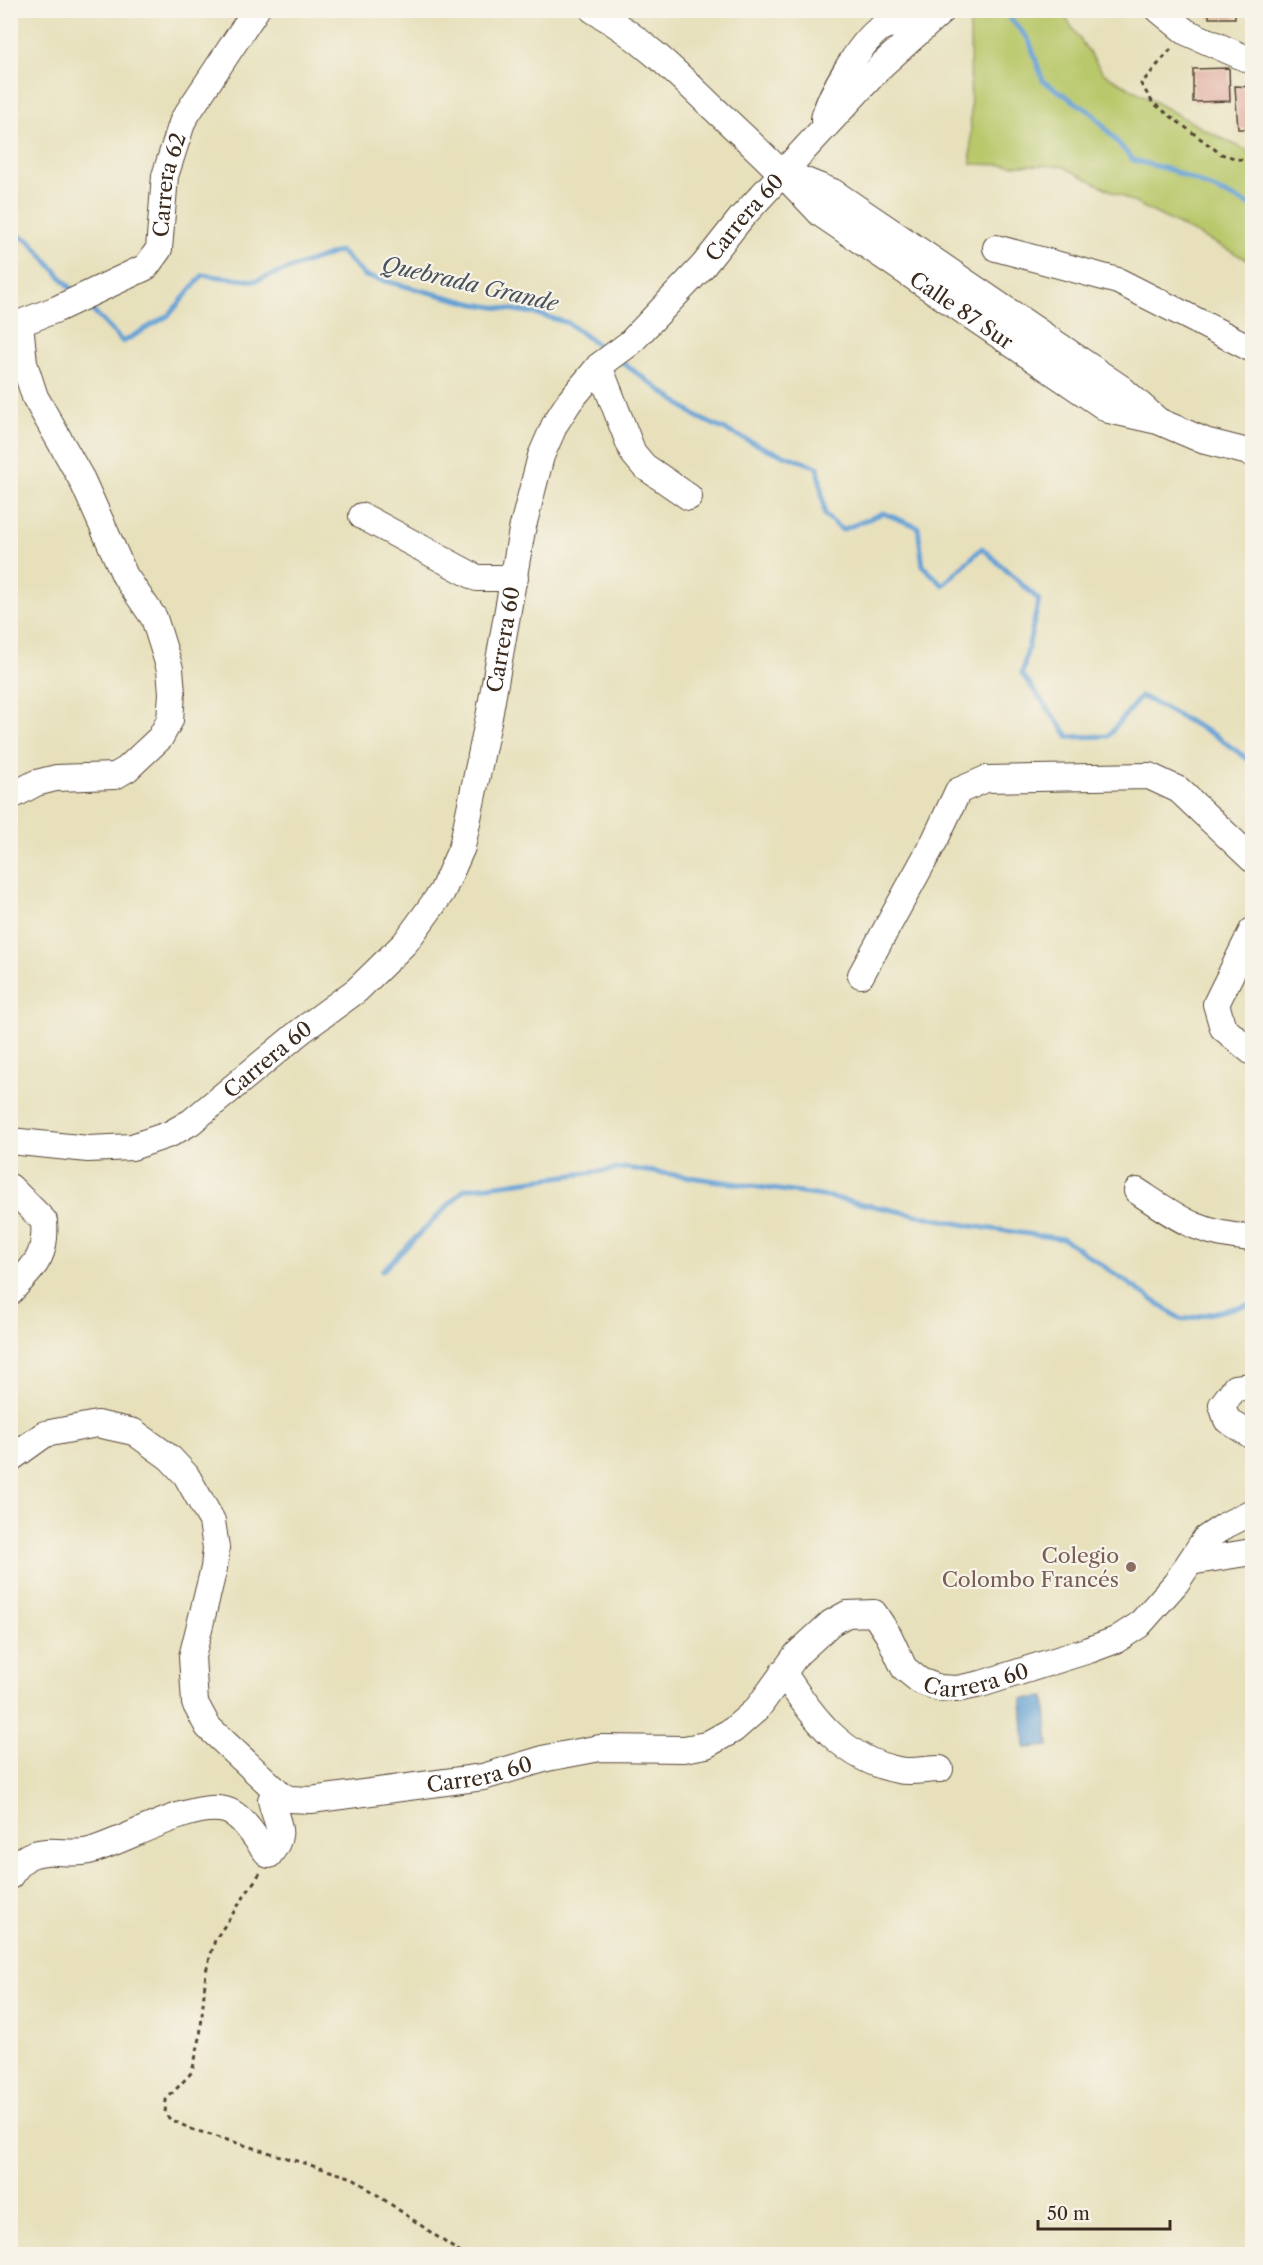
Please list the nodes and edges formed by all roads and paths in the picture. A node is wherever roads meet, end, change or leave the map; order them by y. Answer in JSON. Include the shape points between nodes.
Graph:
{"nodes":[{"id":1,"x":256,"y":10,"type":"edge"},
{"id":2,"x":593,"y":10,"type":"edge"},
{"id":3,"x":943,"y":10,"type":"edge"},
{"id":4,"x":1159,"y":10,"type":"edge"},
{"id":5,"x":1186,"y":32,"type":"junction"},
{"id":6,"x":1252,"y":61,"type":"edge"},
{"id":7,"x":1252,"y":163,"type":"edge"},
{"id":8,"x":782,"y":171,"type":"junction"},
{"id":9,"x":996,"y":248,"type":"dead end"},
{"id":10,"x":15,"y":325,"type":"edge"},
{"id":11,"x":1252,"y":349,"type":"edge"},
{"id":12,"x":608,"y":359,"type":"junction"},
{"id":13,"x":1252,"y":453,"type":"edge"},
{"id":14,"x":689,"y":497,"type":"dead end"},
{"id":15,"x":362,"y":516,"type":"dead end"},
{"id":16,"x":515,"y":578,"type":"junction"},
{"id":17,"x":10,"y":797,"type":"edge"},
{"id":18,"x":1252,"y":859,"type":"edge"},
{"id":19,"x":1252,"y":931,"type":"edge"},
{"id":20,"x":861,"y":975,"type":"dead end"},
{"id":21,"x":1252,"y":1052,"type":"edge"},
{"id":22,"x":10,"y":1141,"type":"edge"},
{"id":23,"x":10,"y":1187,"type":"edge"},
{"id":24,"x":1137,"y":1191,"type":"dead end"},
{"id":25,"x":1252,"y":1238,"type":"edge"},
{"id":26,"x":10,"y":1292,"type":"edge"},
{"id":27,"x":1252,"y":1386,"type":"edge"},
{"id":28,"x":1252,"y":1436,"type":"edge"},
{"id":29,"x":10,"y":1459,"type":"edge"},
{"id":30,"x":1252,"y":1512,"type":"edge"},
{"id":31,"x":1252,"y":1552,"type":"edge"},
{"id":32,"x":1190,"y":1562,"type":"junction"},
{"id":33,"x":783,"y":1672,"type":"junction"},
{"id":34,"x":940,"y":1769,"type":"dead end"},
{"id":35,"x":276,"y":1790,"type":"junction"},
{"id":36,"x":269,"y":1855,"type":"junction"},
{"id":37,"x":10,"y":1876,"type":"edge"},
{"id":38,"x":462,"y":2254,"type":"edge"}],
"edges":[{"from":1,"to":10,"type":"street","name":"Carrera 62","via":[[183,120],[165,176],[159,249],[146,267]]},
{"from":2,"to":8,"type":"street","name":"Calle 87 Sur","via":[[631,32],[656,53]]},
{"from":3,"to":8,"type":"street","name":"Carrera 60","via":[[883,64]]},
{"from":4,"to":5,"type":"street"},
{"from":5,"to":6,"type":"street"},
{"from":5,"to":7,"type":"path","via":[[1141,84],[1153,103],[1221,154]]},
{"from":8,"to":12,"type":"street","name":"Carrera 60","via":[[704,266]]},
{"from":8,"to":13,"type":"street","name":"Calle 87 Sur","via":[[821,214],[1109,410],[1158,421],[1195,437]]},
{"from":9,"to":11,"type":"street","via":[[1118,281]]},
{"from":10,"to":17,"type":"street","via":[[35,397],[82,480],[125,576],[154,618],[170,669],[172,693],[170,720],[160,738],[127,769],[115,776],[56,778],[36,783]]},
{"from":12,"to":14,"type":"street","via":[[633,453],[644,466]]},
{"from":12,"to":16,"type":"street","name":"Carrera 60","via":[[564,409],[541,456],[522,530]]},
{"from":15,"to":16,"type":"street","via":[[477,578]]},
{"from":16,"to":22,"type":"street","name":"Carrera 60","via":[[462,848],[432,908],[392,959],[191,1122],[170,1134],[132,1147],[88,1149]]},
{"from":18,"to":20,"type":"street","via":[[1187,796],[1162,780],[1135,775],[986,779],[958,791]]},
{"from":19,"to":21,"type":"street","via":[[1216,1004],[1223,1028]]},
{"from":23,"to":26,"type":"street","via":[[44,1221],[46,1239],[40,1260]]},
{"from":24,"to":25,"type":"street","via":[[1191,1226],[1224,1236]]},
{"from":27,"to":28,"type":"street","via":[[1235,1388],[1222,1405],[1227,1420]]},
{"from":29,"to":35,"type":"street","name":"Carrera 60","via":[[45,1434],[98,1424],[134,1432],[186,1475],[212,1521],[216,1548],[193,1648],[191,1679],[195,1703],[208,1726]]},
{"from":30,"to":32,"type":"street","name":"Carrera 60","via":[[1205,1539]]},
{"from":31,"to":32,"type":"street"},
{"from":32,"to":33,"type":"street","name":"Carrera 60","via":[[1139,1625],[1116,1640],[981,1684],[957,1689],[920,1681],[904,1668],[879,1618],[867,1611],[847,1614],[831,1623]]},
{"from":33,"to":34,"type":"street","via":[[802,1702],[860,1759],[901,1771]]},
{"from":33,"to":35,"type":"street","name":"Carrera 60","via":[[757,1709],[733,1730],[706,1745],[684,1749],[600,1748],[547,1758],[483,1777],[311,1800],[289,1798]]},
{"from":35,"to":36,"type":"street","via":[[271,1800],[280,1828],[279,1838]]},
{"from":36,"to":37,"type":"street","via":[[236,1815],[218,1809],[201,1810],[95,1849],[29,1856]]},
{"from":36,"to":38,"type":"path","via":[[212,1948],[192,2072],[166,2100],[165,2114],[191,2129],[353,2178]]}]}
